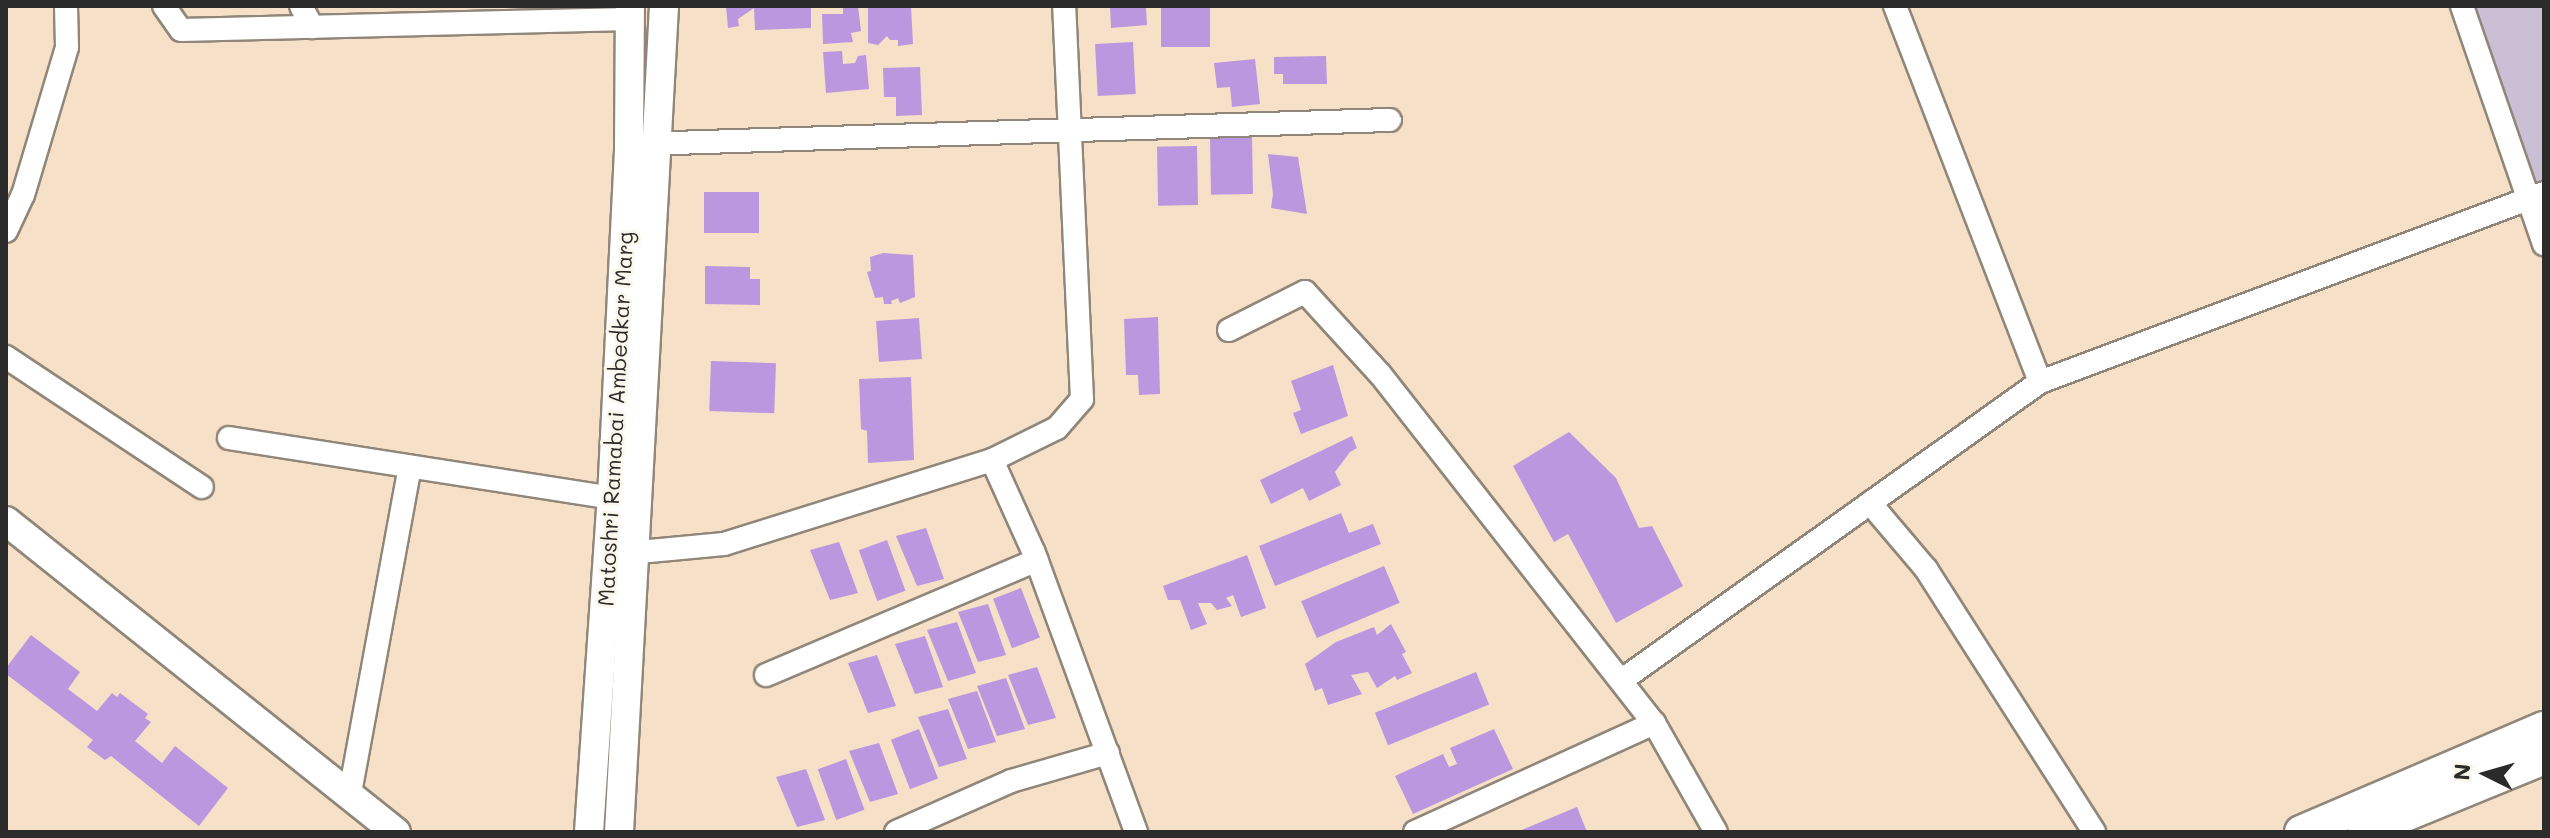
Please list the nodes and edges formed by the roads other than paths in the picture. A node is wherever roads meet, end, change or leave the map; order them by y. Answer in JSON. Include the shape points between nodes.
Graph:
{"nodes":[{"id":1,"x":66,"y":6,"type":"edge"},
{"id":2,"x":164,"y":6,"type":"edge"},
{"id":3,"x":301,"y":6,"type":"edge"},
{"id":4,"x":664,"y":6,"type":"edge"},
{"id":5,"x":1064,"y":6,"type":"edge"},
{"id":6,"x":1895,"y":6,"type":"edge"},
{"id":7,"x":2462,"y":6,"type":"edge"},
{"id":8,"x":630,"y":12,"type":"edge"},
{"id":9,"x":468,"y":15,"type":"edge"},
{"id":10,"x":312,"y":27,"type":"junction"},
{"id":11,"x":1390,"y":120,"type":"dead end"},
{"id":12,"x":1071,"y":129,"type":"junction"},
{"id":13,"x":642,"y":144,"type":"junction"},
{"id":14,"x":14,"y":188,"type":"edge"},
{"id":15,"x":2537,"y":196,"type":"edge"},
{"id":16,"x":6,"y":231,"type":"edge"},
{"id":17,"x":2544,"y":244,"type":"edge"},
{"id":18,"x":1229,"y":330,"type":"dead end"},
{"id":19,"x":6,"y":357,"type":"edge"},
{"id":20,"x":2040,"y":382,"type":"junction"},
{"id":21,"x":229,"y":438,"type":"dead end"},
{"id":22,"x":992,"y":460,"type":"junction"},
{"id":23,"x":410,"y":466,"type":"junction"},
{"id":24,"x":202,"y":487,"type":"dead end"},
{"id":25,"x":612,"y":498,"type":"junction"},
{"id":26,"x":1870,"y":503,"type":"junction"},
{"id":27,"x":6,"y":521,"type":"edge"},
{"id":28,"x":622,"y":554,"type":"junction"},
{"id":29,"x":1037,"y":560,"type":"junction"},
{"id":30,"x":766,"y":675,"type":"dead end"},
{"id":31,"x":1622,"y":680,"type":"junction"},
{"id":32,"x":1654,"y":723,"type":"junction"},
{"id":33,"x":2544,"y":728,"type":"edge"},
{"id":34,"x":1108,"y":753,"type":"junction"},
{"id":35,"x":2544,"y":758,"type":"edge"},
{"id":36,"x":350,"y":793,"type":"junction"},
{"id":37,"x":396,"y":832,"type":"edge"},
{"id":38,"x":589,"y":832,"type":"edge"},
{"id":39,"x":619,"y":832,"type":"edge"},
{"id":40,"x":896,"y":832,"type":"edge"},
{"id":41,"x":1136,"y":832,"type":"edge"},
{"id":42,"x":1415,"y":832,"type":"edge"},
{"id":43,"x":1716,"y":832,"type":"edge"},
{"id":44,"x":2094,"y":832,"type":"edge"},
{"id":45,"x":2301,"y":832,"type":"edge"},
{"id":46,"x":2364,"y":832,"type":"edge"}],
"edges":[{"from":1,"to":14,"type":"street","via":[[67,47]]},
{"from":2,"to":10,"type":"street","via":[[181,30]]},
{"from":3,"to":10,"type":"street"},
{"from":4,"to":13,"type":"street"},
{"from":5,"to":12,"type":"street"},
{"from":6,"to":20,"type":"street"},
{"from":7,"to":15,"type":"street"},
{"from":8,"to":9,"type":"street"},
{"from":8,"to":13,"type":"street","name":"Matoshri Ramabai Ambedkar Marg"},
{"from":9,"to":10,"type":"street"},
{"from":11,"to":12,"type":"street"},
{"from":12,"to":13,"type":"street"},
{"from":12,"to":22,"type":"street","via":[[1082,399],[1057,428]]},
{"from":13,"to":25,"type":"street","name":"Matoshri Ramabai Ambedkar Marg"},
{"from":13,"to":28,"type":"street"},
{"from":14,"to":16,"type":"street"},
{"from":15,"to":17,"type":"street"},
{"from":15,"to":20,"type":"street"},
{"from":18,"to":31,"type":"street","via":[[1305,292],[1380,374]]},
{"from":19,"to":24,"type":"street"},
{"from":20,"to":26,"type":"street"},
{"from":21,"to":23,"type":"street"},
{"from":22,"to":28,"type":"street","via":[[724,544]]},
{"from":22,"to":29,"type":"street"},
{"from":23,"to":25,"type":"street"},
{"from":23,"to":36,"type":"street"},
{"from":25,"to":28,"type":"street","name":"Matoshri Ramabai Ambedkar Marg"},
{"from":26,"to":31,"type":"street"},
{"from":26,"to":44,"type":"street","via":[[1926,569]]},
{"from":27,"to":36,"type":"street"},
{"from":28,"to":38,"type":"street","name":"Matoshri Ramabai Ambedkar Marg"},
{"from":28,"to":39,"type":"street"},
{"from":29,"to":30,"type":"street"},
{"from":29,"to":34,"type":"street"},
{"from":31,"to":32,"type":"street"},
{"from":32,"to":42,"type":"street"},
{"from":32,"to":43,"type":"street"},
{"from":33,"to":45,"type":"main road"},
{"from":34,"to":40,"type":"street","via":[[1011,781]]},
{"from":34,"to":41,"type":"street"},
{"from":35,"to":46,"type":"main road"},
{"from":36,"to":37,"type":"street"}]}
